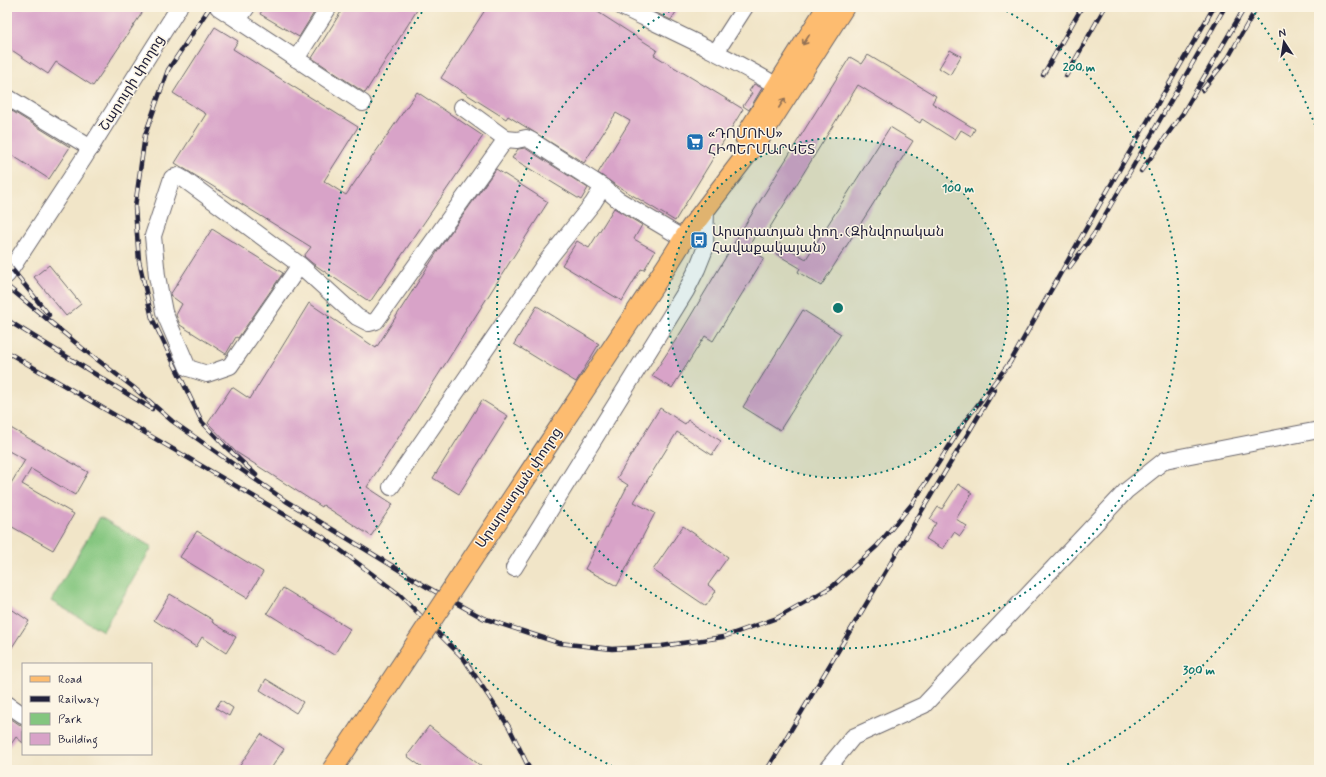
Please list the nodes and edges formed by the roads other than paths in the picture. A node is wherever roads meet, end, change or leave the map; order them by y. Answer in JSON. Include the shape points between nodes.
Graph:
{"nodes":[{"id":1,"x":179,"y":7,"type":"edge"},
{"id":2,"x":218,"y":7,"type":"edge"},
{"id":3,"x":248,"y":7,"type":"edge"},
{"id":4,"x":329,"y":7,"type":"edge"},
{"id":5,"x":622,"y":7,"type":"edge"},
{"id":6,"x":745,"y":7,"type":"edge"},
{"id":7,"x":827,"y":7,"type":"edge"},
{"id":8,"x":844,"y":7,"type":"edge"},
{"id":9,"x":238,"y":20,"type":"junction"},
{"id":10,"x":716,"y":52,"type":"junction"},
{"id":11,"x":296,"y":59,"type":"junction"},
{"id":12,"x":777,"y":86,"type":"junction"},
{"id":13,"x":7,"y":97,"type":"edge"},
{"id":14,"x":363,"y":103,"type":"dead end"},
{"id":15,"x":462,"y":107,"type":"dead end"},
{"id":16,"x":506,"y":139,"type":"junction"},
{"id":17,"x":88,"y":153,"type":"junction"},
{"id":18,"x":603,"y":186,"type":"junction"},
{"id":19,"x":706,"y":208,"type":"junction"},
{"id":20,"x":684,"y":239,"type":"junction"},
{"id":21,"x":300,"y":265,"type":"junction"},
{"id":22,"x":7,"y":275,"type":"edge"},
{"id":23,"x":1319,"y":430,"type":"edge"},
{"id":24,"x":391,"y":487,"type":"dead end"},
{"id":25,"x":514,"y":568,"type":"dead end"},
{"id":26,"x":7,"y":704,"type":"edge"},
{"id":27,"x":22,"y":714,"type":"edge"},
{"id":28,"x":332,"y":770,"type":"edge"},
{"id":29,"x":826,"y":770,"type":"edge"}],
"edges":[{"from":1,"to":17,"type":"street","name":"Շարուրի փողոց"},
{"from":2,"to":9,"type":"street"},
{"from":3,"to":9,"type":"street"},
{"from":4,"to":11,"type":"street"},
{"from":5,"to":10,"type":"street"},
{"from":6,"to":10,"type":"street"},
{"from":7,"to":12,"type":"main road","name":"Արարատյան փողոց","one_way":true},
{"from":19,"to":8,"type":"main road","name":"Արարատյան փողոց","one_way":true,"via":[[761,136]]},
{"from":9,"to":11,"type":"street"},
{"from":10,"to":12,"type":"street"},
{"from":11,"to":14,"type":"street"},
{"from":12,"to":19,"type":"main road","name":"Արարատյան փողոց"},
{"from":13,"to":17,"type":"street"},
{"from":15,"to":16,"type":"street"},
{"from":16,"to":18,"type":"street","via":[[532,140]]},
{"from":16,"to":21,"type":"street","via":[[376,321],[369,322],[357,317]]},
{"from":17,"to":22,"type":"street","name":"Շարուրի փողոց"},
{"from":18,"to":20,"type":"street","via":[[617,199]]},
{"from":18,"to":24,"type":"street","via":[[593,203],[546,262]]},
{"from":19,"to":20,"type":"main road","name":"Արարատյան փողոց"},
{"from":19,"to":25,"type":"street","via":[[705,249],[686,291]]},
{"from":20,"to":28,"type":"main road","name":"Արարատյան փողոց","bridge":true},
{"from":21,"to":21,"type":"street","via":[[230,366],[208,374],[188,368],[164,312],[153,236],[172,178],[178,176],[185,180]]},
{"from":23,"to":29,"type":"street","via":[[1165,460],[1126,491],[924,705],[853,737]]},
{"from":26,"to":27,"type":"street"}]}
